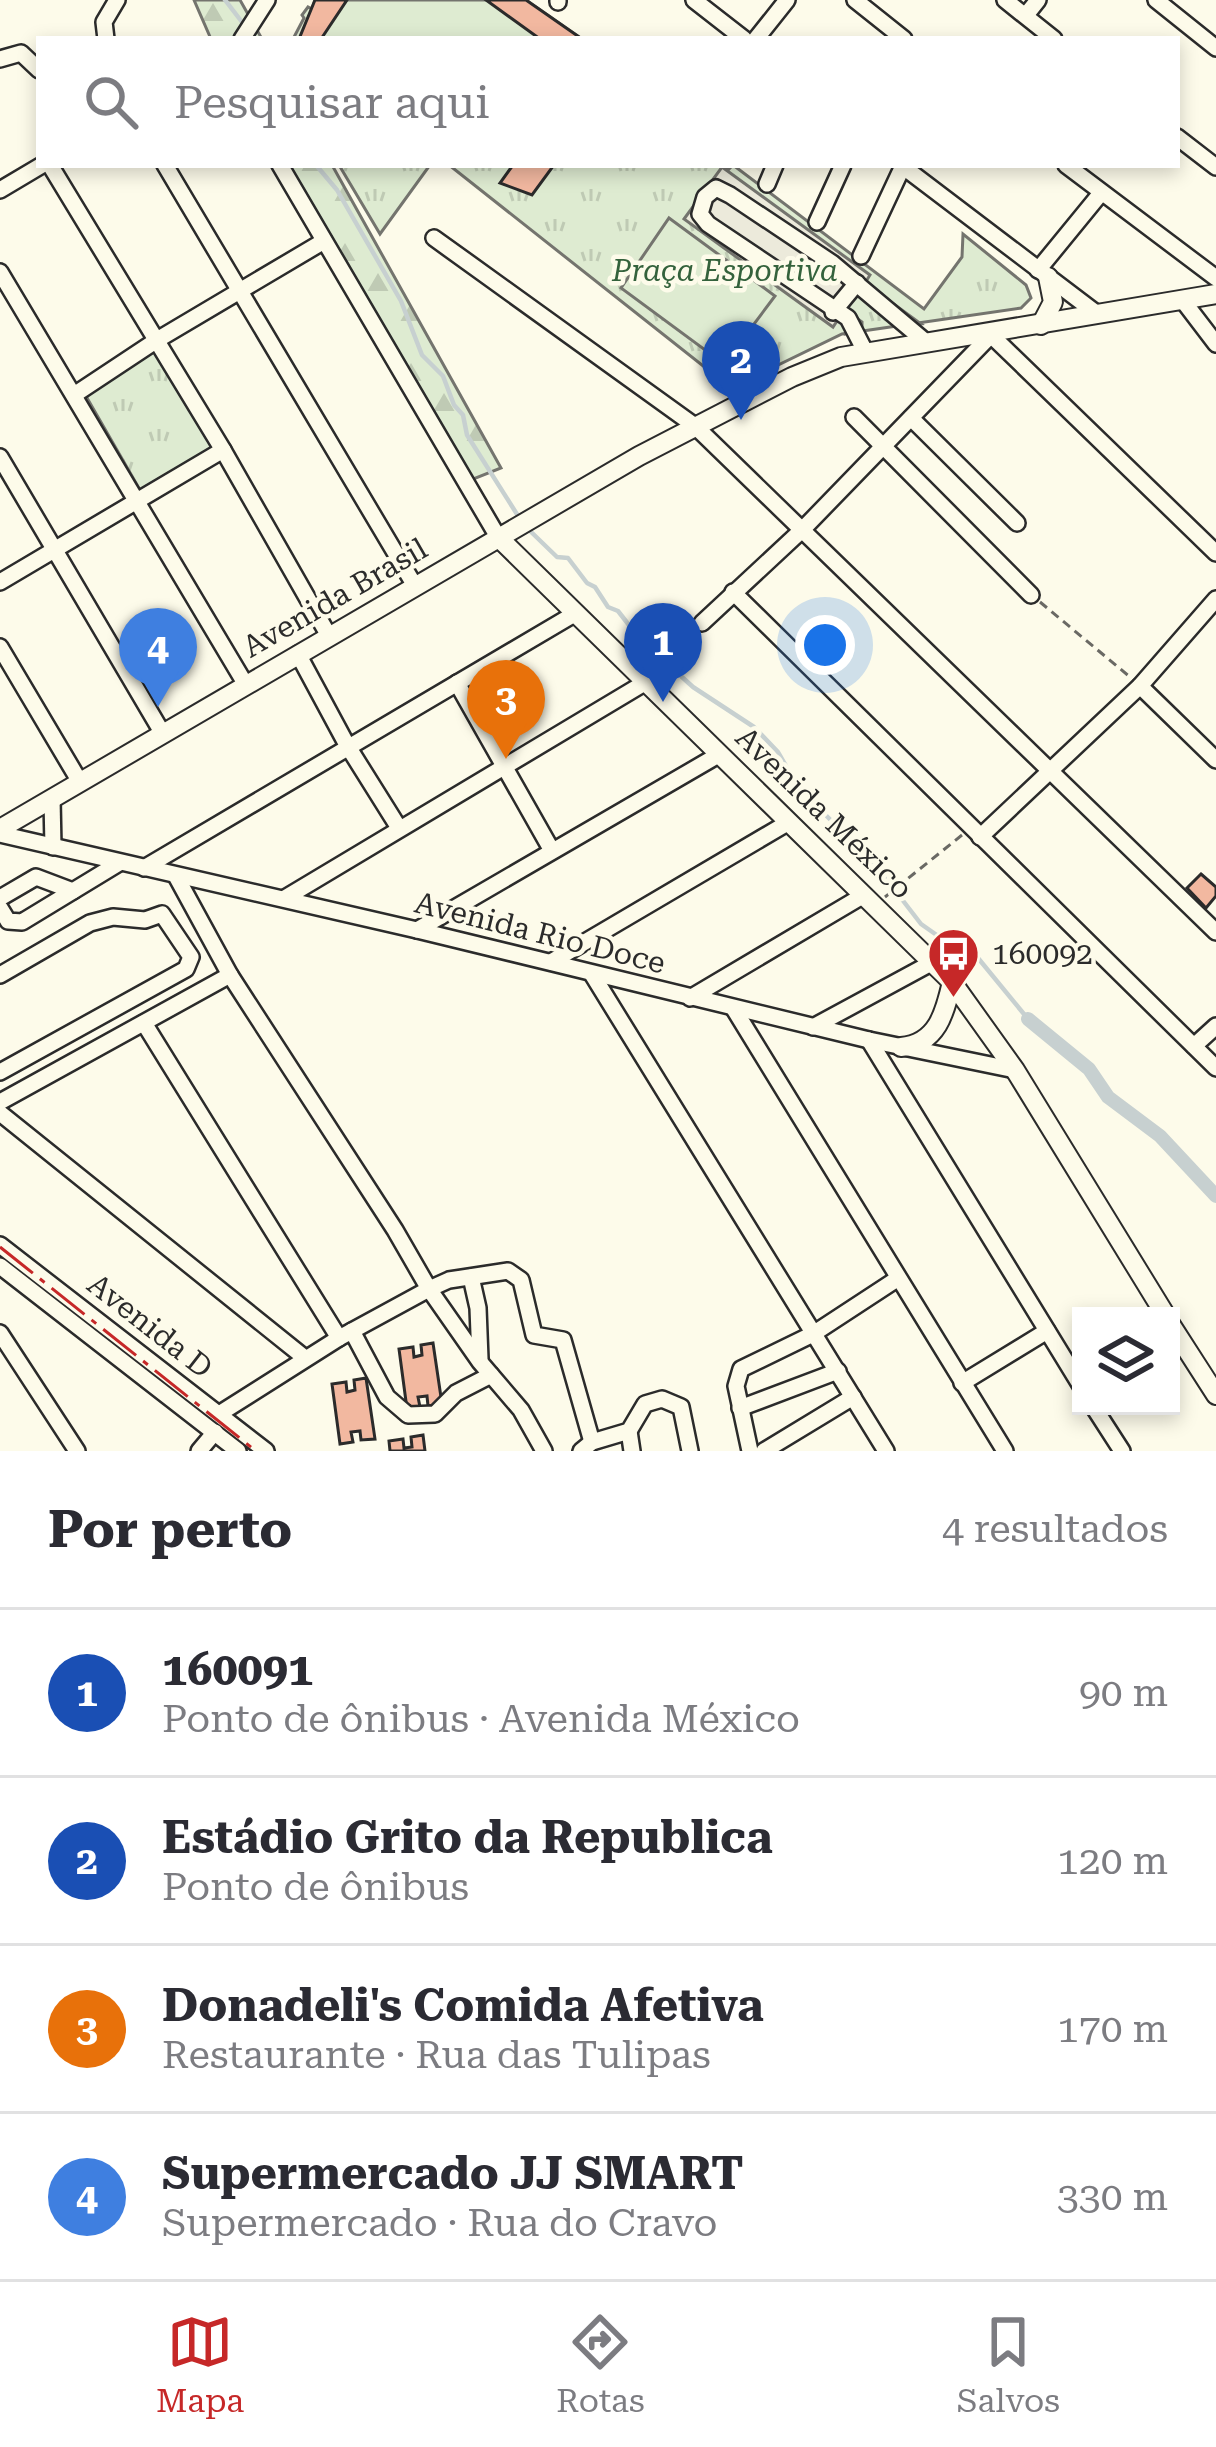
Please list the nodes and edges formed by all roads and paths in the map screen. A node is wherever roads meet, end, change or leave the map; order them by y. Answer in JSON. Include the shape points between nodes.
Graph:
{"nodes":[{"id":1,"x":117,"y":0,"type":"edge"},
{"id":2,"x":267,"y":0,"type":"edge"},
{"id":3,"x":694,"y":0,"type":"edge"},
{"id":4,"x":787,"y":0,"type":"edge"},
{"id":5,"x":855,"y":0,"type":"edge"},
{"id":6,"x":1005,"y":0,"type":"edge"},
{"id":7,"x":1038,"y":0,"type":"edge"},
{"id":8,"x":1156,"y":0,"type":"edge"},
{"id":9,"x":1025,"y":16,"type":"junction"},
{"id":10,"x":106,"y":36,"type":"edge"},
{"id":11,"x":244,"y":36,"type":"edge"},
{"id":12,"x":740,"y":36,"type":"edge"},
{"id":13,"x":758,"y":36,"type":"edge"},
{"id":14,"x":900,"y":36,"type":"edge"},
{"id":15,"x":1050,"y":36,"type":"edge"},
{"id":16,"x":1216,"y":48,"type":"edge"},
{"id":17,"x":0,"y":59,"type":"edge"},
{"id":18,"x":36,"y":67,"type":"edge"},
{"id":19,"x":1180,"y":138,"type":"edge"},
{"id":20,"x":1216,"y":167,"type":"edge"},
{"id":21,"x":40,"y":168,"type":"edge"},
{"id":22,"x":48,"y":168,"type":"edge"},
{"id":23,"x":167,"y":168,"type":"edge"},
{"id":24,"x":282,"y":168,"type":"edge"},
{"id":25,"x":774,"y":168,"type":"edge"},
{"id":26,"x":842,"y":168,"type":"edge"},
{"id":27,"x":901,"y":168,"type":"edge"},
{"id":28,"x":905,"y":168,"type":"edge"},
{"id":29,"x":1070,"y":168,"type":"edge"},
{"id":30,"x":766,"y":184,"type":"dead end"},
{"id":31,"x":0,"y":190,"type":"edge"},
{"id":32,"x":1101,"y":193,"type":"junction"},
{"id":33,"x":817,"y":222,"type":"dead end"},
{"id":34,"x":434,"y":238,"type":"dead end"},
{"id":35,"x":324,"y":242,"type":"junction"},
{"id":36,"x":861,"y":256,"type":"dead end"},
{"id":37,"x":0,"y":272,"type":"edge"},
{"id":38,"x":1043,"y":273,"type":"junction"},
{"id":39,"x":1216,"y":278,"type":"edge"},
{"id":40,"x":857,"y":283,"type":"junction"},
{"id":41,"x":240,"y":290,"type":"junction"},
{"id":42,"x":1216,"y":294,"type":"edge"},
{"id":43,"x":1184,"y":302,"type":"junction"},
{"id":44,"x":833,"y":312,"type":"junction"},
{"id":45,"x":1096,"y":313,"type":"junction"},
{"id":46,"x":1040,"y":325,"type":"junction"},
{"id":47,"x":991,"y":335,"type":"junction"},
{"id":48,"x":158,"y":340,"type":"junction"},
{"id":49,"x":927,"y":343,"type":"junction"},
{"id":50,"x":1216,"y":344,"type":"edge"},
{"id":51,"x":866,"y":353,"type":"junction"},
{"id":52,"x":74,"y":395,"type":"junction"},
{"id":53,"x":854,"y":417,"type":"dead end"},
{"id":54,"x":911,"y":418,"type":"junction"},
{"id":55,"x":694,"y":426,"type":"junction"},
{"id":56,"x":884,"y":446,"type":"junction"},
{"id":57,"x":223,"y":450,"type":"junction"},
{"id":58,"x":0,"y":457,"type":"edge"},
{"id":59,"x":137,"y":499,"type":"junction"},
{"id":60,"x":1018,"y":523,"type":"dead end"},
{"id":61,"x":803,"y":529,"type":"junction"},
{"id":62,"x":506,"y":533,"type":"junction"},
{"id":63,"x":56,"y":549,"type":"junction"},
{"id":64,"x":1216,"y":553,"type":"edge"},
{"id":65,"x":0,"y":582,"type":"edge"},
{"id":66,"x":415,"y":586,"type":"junction"},
{"id":67,"x":733,"y":592,"type":"junction"},
{"id":68,"x":1031,"y":595,"type":"joint"},
{"id":69,"x":1216,"y":599,"type":"edge"},
{"id":70,"x":576,"y":613,"type":"junction"},
{"id":71,"x":702,"y":623,"type":"joint"},
{"id":72,"x":329,"y":636,"type":"junction"},
{"id":73,"x":0,"y":647,"type":"edge"},
{"id":74,"x":298,"y":654,"type":"junction"},
{"id":75,"x":649,"y":654,"type":"dead end"},
{"id":76,"x":457,"y":682,"type":"junction"},
{"id":77,"x":646,"y":682,"type":"junction"},
{"id":78,"x":246,"y":685,"type":"junction"},
{"id":79,"x":1140,"y":686,"type":"junction"},
{"id":80,"x":163,"y":734,"type":"junction"},
{"id":81,"x":347,"y":745,"type":"junction"},
{"id":82,"x":720,"y":754,"type":"junction"},
{"id":83,"x":1216,"y":760,"type":"edge"},
{"id":84,"x":503,"y":767,"type":"junction"},
{"id":85,"x":1051,"y":772,"type":"junction"},
{"id":86,"x":80,"y":782,"type":"junction"},
{"id":87,"x":52,"y":799,"type":"junction"},
{"id":88,"x":789,"y":822,"type":"junction"},
{"id":89,"x":399,"y":828,"type":"junction"},
{"id":90,"x":0,"y":832,"type":"edge"},
{"id":91,"x":975,"y":832,"type":"junction"},
{"id":92,"x":53,"y":847,"type":"junction"},
{"id":93,"x":551,"y":849,"type":"junction"},
{"id":94,"x":119,"y":862,"type":"junction"},
{"id":95,"x":144,"y":868,"type":"junction"},
{"id":96,"x":176,"y":876,"type":"junction"},
{"id":97,"x":73,"y":891,"type":"junction"},
{"id":98,"x":0,"y":898,"type":"edge"},
{"id":99,"x":285,"y":898,"type":"junction"},
{"id":100,"x":869,"y":900,"type":"junction"},
{"id":101,"x":0,"y":908,"type":"edge"},
{"id":102,"x":418,"y":930,"type":"junction"},
{"id":103,"x":1216,"y":932,"type":"edge"},
{"id":104,"x":551,"y":962,"type":"junction"},
{"id":105,"x":934,"y":962,"type":"junction"},
{"id":106,"x":592,"y":974,"type":"junction"},
{"id":107,"x":0,"y":975,"type":"edge"},
{"id":108,"x":230,"y":975,"type":"junction"},
{"id":109,"x":952,"y":982,"type":"junction"},
{"id":110,"x":690,"y":998,"type":"junction"},
{"id":111,"x":734,"y":1009,"type":"junction"},
{"id":112,"x":144,"y":1023,"type":"junction"},
{"id":113,"x":1216,"y":1026,"type":"edge"},
{"id":114,"x":813,"y":1027,"type":"junction"},
{"id":115,"x":869,"y":1040,"type":"junction"},
{"id":116,"x":1194,"y":1046,"type":"junction"},
{"id":117,"x":901,"y":1047,"type":"junction"},
{"id":118,"x":1216,"y":1068,"type":"edge"},
{"id":119,"x":1015,"y":1070,"type":"junction"},
{"id":120,"x":0,"y":1072,"type":"edge"},
{"id":121,"x":0,"y":1102,"type":"edge"},
{"id":122,"x":0,"y":1114,"type":"edge"},
{"id":123,"x":0,"y":1245,"type":"edge"},
{"id":124,"x":0,"y":1266,"type":"edge"},
{"id":125,"x":471,"y":1277,"type":"junction"},
{"id":126,"x":897,"y":1279,"type":"junction"},
{"id":127,"x":429,"y":1289,"type":"junction"},
{"id":128,"x":1160,"y":1307,"type":"edge"},
{"id":129,"x":1047,"y":1331,"type":"junction"},
{"id":130,"x":0,"y":1333,"type":"edge"},
{"id":131,"x":346,"y":1334,"type":"junction"},
{"id":132,"x":813,"y":1334,"type":"junction"},
{"id":133,"x":1180,"y":1338,"type":"edge"},
{"id":134,"x":130,"y":1356,"type":"junction"},
{"id":135,"x":305,"y":1358,"type":"junction"},
{"id":136,"x":486,"y":1369,"type":"junction"},
{"id":137,"x":838,"y":1371,"type":"junction"},
{"id":138,"x":1072,"y":1371,"type":"edge"},
{"id":139,"x":962,"y":1383,"type":"junction"},
{"id":140,"x":1216,"y":1395,"type":"edge"},
{"id":141,"x":853,"y":1397,"type":"junction"},
{"id":142,"x":740,"y":1408,"type":"junction"},
{"id":143,"x":219,"y":1414,"type":"junction"},
{"id":144,"x":1099,"y":1415,"type":"edge"},
{"id":145,"x":629,"y":1431,"type":"junction"},
{"id":146,"x":215,"y":1432,"type":"junction"},
{"id":147,"x":586,"y":1447,"type":"edge"},
{"id":148,"x":76,"y":1451,"type":"edge"},
{"id":149,"x":200,"y":1451,"type":"edge"},
{"id":150,"x":238,"y":1451,"type":"edge"},
{"id":151,"x":266,"y":1451,"type":"edge"},
{"id":152,"x":544,"y":1451,"type":"edge"},
{"id":153,"x":632,"y":1451,"type":"edge"},
{"id":154,"x":690,"y":1451,"type":"edge"},
{"id":155,"x":751,"y":1451,"type":"edge"},
{"id":156,"x":764,"y":1451,"type":"edge"},
{"id":157,"x":886,"y":1451,"type":"edge"},
{"id":158,"x":1005,"y":1451,"type":"edge"},
{"id":159,"x":1121,"y":1451,"type":"edge"}],
"edges":[{"from":1,"to":10,"type":"street"},
{"from":2,"to":11,"type":"street"},
{"from":3,"to":12,"type":"street"},
{"from":4,"to":13,"type":"street"},
{"from":5,"to":14,"type":"street"},
{"from":6,"to":9,"type":"street"},
{"from":7,"to":9,"type":"street"},
{"from":8,"to":16,"type":"street"},
{"from":9,"to":15,"type":"street"},
{"from":17,"to":18,"type":"street","via":[[21,52]]},
{"from":19,"to":20,"type":"street"},
{"from":21,"to":31,"type":"street"},
{"from":22,"to":48,"type":"street"},
{"from":23,"to":41,"type":"street"},
{"from":24,"to":35,"type":"street","name":"Avenida México"},
{"from":25,"to":30,"type":"street"},
{"from":26,"to":33,"type":"street"},
{"from":27,"to":36,"type":"street"},
{"from":28,"to":38,"type":"street"},
{"from":29,"to":32,"type":"street"},
{"from":32,"to":38,"type":"street"},
{"from":32,"to":39,"type":"street"},
{"from":34,"to":55,"type":"street"},
{"from":35,"to":41,"type":"street"},
{"from":35,"to":62,"type":"street","name":"Avenida México"},
{"from":37,"to":52,"type":"street"},
{"from":38,"to":45,"type":"street"},
{"from":38,"to":46,"type":"main road","via":[[1053,302]]},
{"from":40,"to":44,"type":"street"},
{"from":40,"to":44,"type":"street","via":[[730,195],[716,188],[705,197],[700,214],[707,224]]},
{"from":40,"to":49,"type":"street"},
{"from":41,"to":48,"type":"street"},
{"from":41,"to":66,"type":"street"},
{"from":42,"to":43,"type":"main road","name":"Avenida Brasil"},
{"from":43,"to":45,"type":"main road","name":"Avenida Brasil"},
{"from":43,"to":50,"type":"street"},
{"from":44,"to":51,"type":"street","via":[[854,325]]},
{"from":45,"to":46,"type":"main road","name":"Avenida Brasil"},
{"from":46,"to":47,"type":"main road","name":"Avenida Brasil"},
{"from":47,"to":49,"type":"main road","name":"Avenida Brasil"},
{"from":47,"to":54,"type":"street"},
{"from":47,"to":64,"type":"street"},
{"from":48,"to":52,"type":"street"},
{"from":48,"to":57,"type":"street"},
{"from":49,"to":51,"type":"main road","name":"Avenida Brasil"},
{"from":51,"to":55,"type":"main road","name":"Avenida Brasil","via":[[792,377]]},
{"from":52,"to":59,"type":"street"},
{"from":53,"to":56,"type":"street"},
{"from":54,"to":56,"type":"street"},
{"from":54,"to":60,"type":"street"},
{"from":55,"to":61,"type":"street"},
{"from":55,"to":62,"type":"main road","name":"Avenida Brasil"},
{"from":56,"to":61,"type":"street"},
{"from":56,"to":68,"type":"street"},
{"from":57,"to":59,"type":"street"},
{"from":57,"to":72,"type":"street"},
{"from":58,"to":63,"type":"street"},
{"from":59,"to":63,"type":"street"},
{"from":59,"to":78,"type":"street"},
{"from":61,"to":67,"type":"street"},
{"from":61,"to":85,"type":"street"},
{"from":62,"to":66,"type":"main road","name":"Avenida Brasil"},
{"from":62,"to":70,"type":"main road","name":"Avenida México"},
{"from":63,"to":65,"type":"street"},
{"from":63,"to":80,"type":"street"},
{"from":66,"to":72,"type":"main road","name":"Avenida Brasil"},
{"from":67,"to":71,"type":"street"},
{"from":67,"to":91,"type":"street"},
{"from":68,"to":79,"type":"path"},
{"from":69,"to":79,"type":"street"},
{"from":70,"to":76,"type":"street"},
{"from":70,"to":77,"type":"main road","name":"Avenida México"},
{"from":71,"to":75,"type":"path"},
{"from":72,"to":74,"type":"main road","name":"Avenida Brasil"},
{"from":73,"to":86,"type":"street"},
{"from":74,"to":78,"type":"main road","name":"Avenida Brasil"},
{"from":74,"to":81,"type":"street"},
{"from":76,"to":81,"type":"street"},
{"from":76,"to":84,"type":"street"},
{"from":77,"to":82,"type":"main road","name":"Avenida México"},
{"from":77,"to":84,"type":"street"},
{"from":78,"to":80,"type":"main road","name":"Avenida Brasil"},
{"from":79,"to":83,"type":"street"},
{"from":79,"to":85,"type":"street"},
{"from":80,"to":86,"type":"main road","name":"Avenida Brasil"},
{"from":81,"to":89,"type":"street"},
{"from":81,"to":95,"type":"street"},
{"from":82,"to":88,"type":"main road","name":"Avenida México"},
{"from":82,"to":93,"type":"street"},
{"from":84,"to":89,"type":"street"},
{"from":84,"to":93,"type":"street"},
{"from":85,"to":91,"type":"street"},
{"from":85,"to":103,"type":"street"},
{"from":86,"to":87,"type":"main road","name":"Avenida Brasil"},
{"from":87,"to":90,"type":"main road","name":"Avenida Brasil"},
{"from":87,"to":92,"type":"street"},
{"from":88,"to":100,"type":"main road","name":"Avenida México"},
{"from":88,"to":104,"type":"street"},
{"from":89,"to":99,"type":"street"},
{"from":90,"to":92,"type":"street","name":"Avenida Rio Doce"},
{"from":91,"to":100,"type":"path"},
{"from":91,"to":116,"type":"street"},
{"from":92,"to":94,"type":"street","name":"Avenida Rio Doce"},
{"from":93,"to":102,"type":"street"},
{"from":94,"to":95,"type":"street","name":"Avenida Rio Doce"},
{"from":94,"to":97,"type":"street"},
{"from":95,"to":96,"type":"street","name":"Avenida Rio Doce"},
{"from":96,"to":99,"type":"street","name":"Avenida Rio Doce"},
{"from":96,"to":108,"type":"street"},
{"from":97,"to":98,"type":"street","via":[[36,878]]},
{"from":97,"to":101,"type":"street","via":[[22,922],[8,921]]},
{"from":99,"to":102,"type":"street","name":"Avenida Rio Doce"},
{"from":100,"to":105,"type":"main road","name":"Avenida México"},
{"from":100,"to":110,"type":"street"},
{"from":102,"to":104,"type":"street","name":"Avenida Rio Doce"},
{"from":104,"to":106,"type":"street","name":"Avenida Rio Doce"},
{"from":105,"to":109,"type":"main road","name":"Avenida México"},
{"from":105,"to":114,"type":"street"},
{"from":106,"to":110,"type":"street","name":"Avenida Rio Doce"},
{"from":106,"to":132,"type":"street"},
{"from":107,"to":120,"type":"street","via":[[113,917],[163,914],[191,957],[186,969]]},
{"from":108,"to":112,"type":"street"},
{"from":108,"to":127,"type":"street"},
{"from":109,"to":117,"type":"main road","via":[[934,1030],[917,1046]]},
{"from":109,"to":119,"type":"main road","name":"Avenida México"},
{"from":110,"to":111,"type":"street","name":"Avenida Rio Doce"},
{"from":111,"to":114,"type":"street","name":"Avenida Rio Doce"},
{"from":111,"to":126,"type":"street"},
{"from":112,"to":121,"type":"street"},
{"from":112,"to":131,"type":"street"},
{"from":113,"to":116,"type":"street"},
{"from":114,"to":115,"type":"street","name":"Avenida Rio Doce"},
{"from":115,"to":117,"type":"street","name":"Avenida Rio Doce"},
{"from":115,"to":129,"type":"street"},
{"from":116,"to":118,"type":"street"},
{"from":117,"to":119,"type":"street","name":"Avenida Rio Doce"},
{"from":119,"to":128,"type":"main road","name":"Avenida México"},
{"from":122,"to":135,"type":"street"},
{"from":123,"to":134,"type":"street","name":"Avenida D"},
{"from":124,"to":134,"type":"street","name":"Avenida D"},
{"from":125,"to":127,"type":"street"},
{"from":125,"to":136,"type":"street"},
{"from":125,"to":147,"type":"street","via":[[508,1271],[521,1280],[534,1335],[563,1340]]},
{"from":126,"to":132,"type":"street"},
{"from":126,"to":139,"type":"street"},
{"from":127,"to":131,"type":"street"},
{"from":127,"to":136,"type":"street"},
{"from":129,"to":138,"type":"street"},
{"from":129,"to":139,"type":"street"},
{"from":130,"to":148,"type":"street"},
{"from":131,"to":135,"type":"street"},
{"from":131,"to":136,"type":"street","via":[[408,1415],[435,1414]]},
{"from":132,"to":137,"type":"street"},
{"from":132,"to":142,"type":"street","via":[[746,1366],[736,1380]]},
{"from":133,"to":140,"type":"main road"},
{"from":134,"to":143,"type":"street","name":"Avenida D"},
{"from":134,"to":146,"type":"street","name":"Avenida D"},
{"from":135,"to":143,"type":"street"},
{"from":136,"to":152,"type":"street"},
{"from":137,"to":141,"type":"street"},
{"from":137,"to":142,"type":"street"},
{"from":139,"to":158,"type":"street"},
{"from":141,"to":156,"type":"street"},
{"from":141,"to":157,"type":"street"},
{"from":142,"to":155,"type":"street"},
{"from":143,"to":151,"type":"street","name":"Avenida D"},
{"from":144,"to":159,"type":"street"},
{"from":145,"to":147,"type":"street"},
{"from":145,"to":153,"type":"street"},
{"from":145,"to":154,"type":"street","via":[[637,1412],[669,1400],[681,1407]]},
{"from":146,"to":149,"type":"street"},
{"from":146,"to":150,"type":"street","name":"Avenida D"}]}
